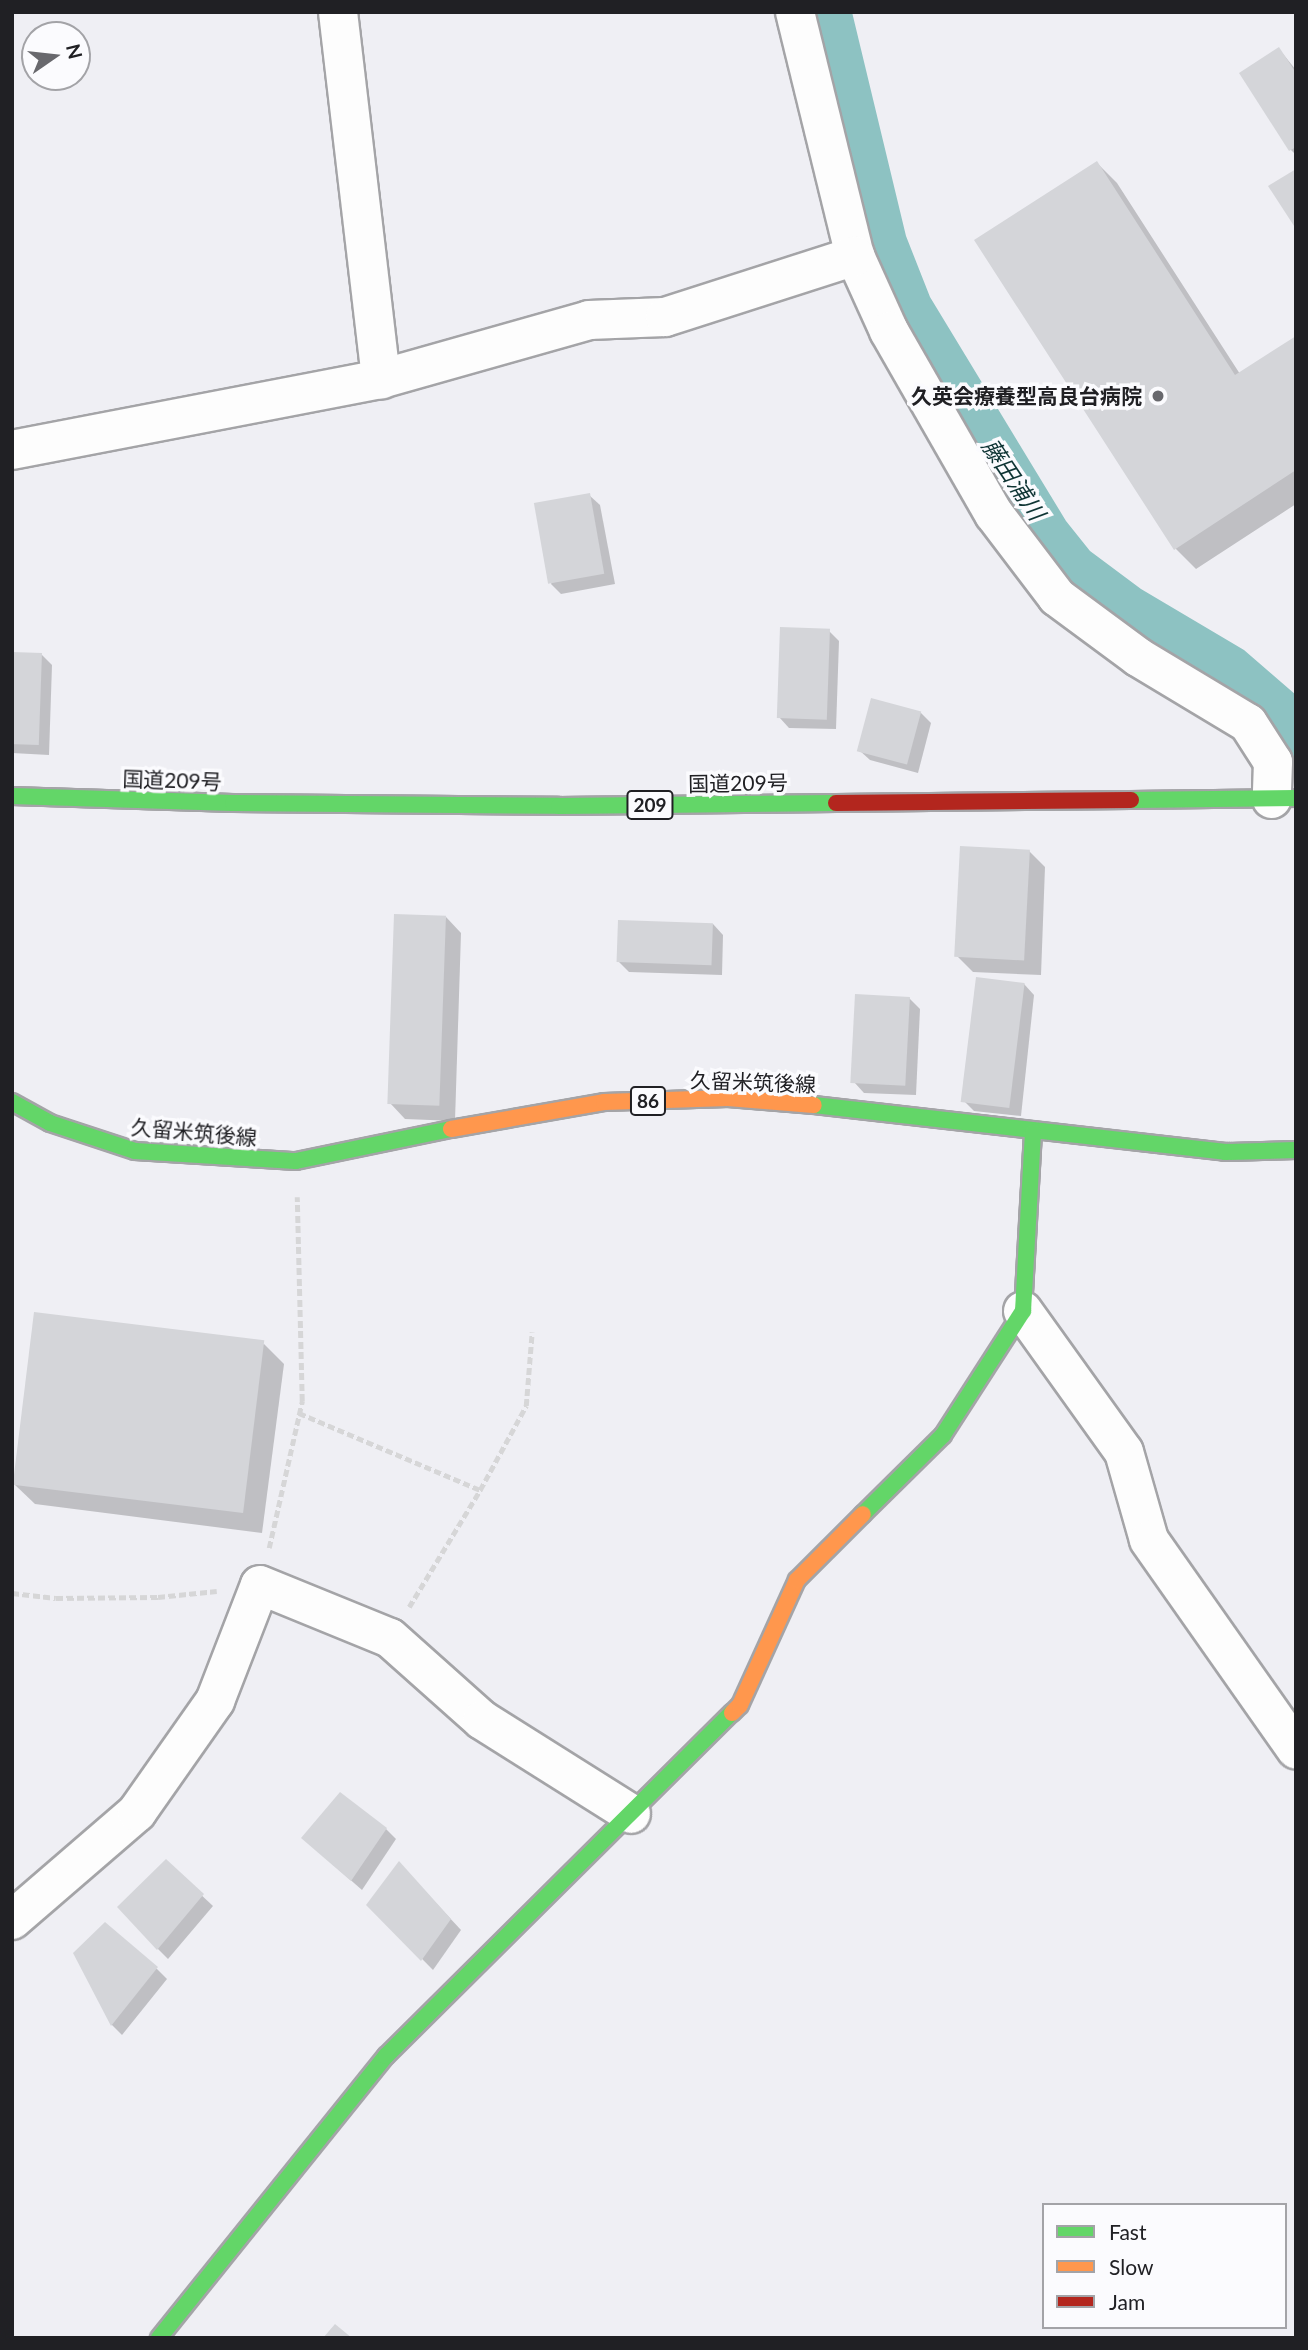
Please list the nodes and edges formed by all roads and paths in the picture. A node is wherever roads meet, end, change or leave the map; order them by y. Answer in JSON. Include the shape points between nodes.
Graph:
{"nodes":[{"id":1,"x":338,"y":12,"type":"edge"},
{"id":2,"x":795,"y":12,"type":"edge"},
{"id":3,"x":855,"y":256,"type":"junction"},
{"id":4,"x":380,"y":379,"type":"junction"},
{"id":5,"x":12,"y":450,"type":"edge"},
{"id":6,"x":12,"y":796,"type":"edge"},
{"id":7,"x":1285,"y":799,"type":"edge"},
{"id":8,"x":12,"y":1102,"type":"edge"},
{"id":9,"x":1033,"y":1132,"type":"junction"},
{"id":10,"x":1296,"y":1150,"type":"edge"},
{"id":11,"x":296,"y":1161,"type":"junction"},
{"id":12,"x":1023,"y":1311,"type":"junction"},
{"id":13,"x":533,"y":1332,"type":"dead end"},
{"id":14,"x":299,"y":1413,"type":"junction"},
{"id":15,"x":480,"y":1490,"type":"junction"},
{"id":16,"x":261,"y":1586,"type":"junction"},
{"id":17,"x":12,"y":1593,"type":"edge"},
{"id":18,"x":390,"y":1638,"type":"junction"},
{"id":19,"x":1296,"y":1749,"type":"edge"},
{"id":20,"x":631,"y":1814,"type":"junction"},
{"id":21,"x":12,"y":1920,"type":"edge"},
{"id":22,"x":159,"y":2338,"type":"edge"}],
"edges":[{"from":1,"to":4,"type":"street"},
{"from":2,"to":3,"type":"street"},
{"from":3,"to":4,"type":"street","via":[[665,317],[589,320]]},
{"from":3,"to":7,"type":"street","via":[[888,331],[994,514],[1057,597],[1138,657],[1248,723],[1273,762]]},
{"from":4,"to":5,"type":"street"},
{"from":6,"to":7,"type":"main road","name":"国道209号","number":"209","via":[[559,806]]},
{"from":8,"to":11,"type":"main road","name":"久留米筑後線","number":"86","via":[[50,1123],[135,1151]]},
{"from":9,"to":10,"type":"main road","name":"久留米筑後線","number":"86","via":[[1225,1152]]},
{"from":9,"to":11,"type":"main road","name":"久留米筑後線","number":"86","via":[[728,1098],[604,1102]]},
{"from":9,"to":12,"type":"main road"},
{"from":11,"to":14,"type":"path"},
{"from":12,"to":19,"type":"street","via":[[1124,1452],[1149,1540]]},
{"from":12,"to":20,"type":"main road","via":[[943,1435],[797,1580],[740,1705]]},
{"from":13,"to":15,"type":"path","via":[[526,1406]]},
{"from":14,"to":15,"type":"path"},
{"from":14,"to":16,"type":"path"},
{"from":15,"to":18,"type":"path"},
{"from":16,"to":17,"type":"path","via":[[158,1597],[56,1598]]},
{"from":16,"to":18,"type":"street"},
{"from":16,"to":21,"type":"street","via":[[215,1701],[137,1812]]},
{"from":18,"to":20,"type":"street","via":[[482,1720]]},
{"from":20,"to":22,"type":"main road","via":[[386,2056]]}]}
